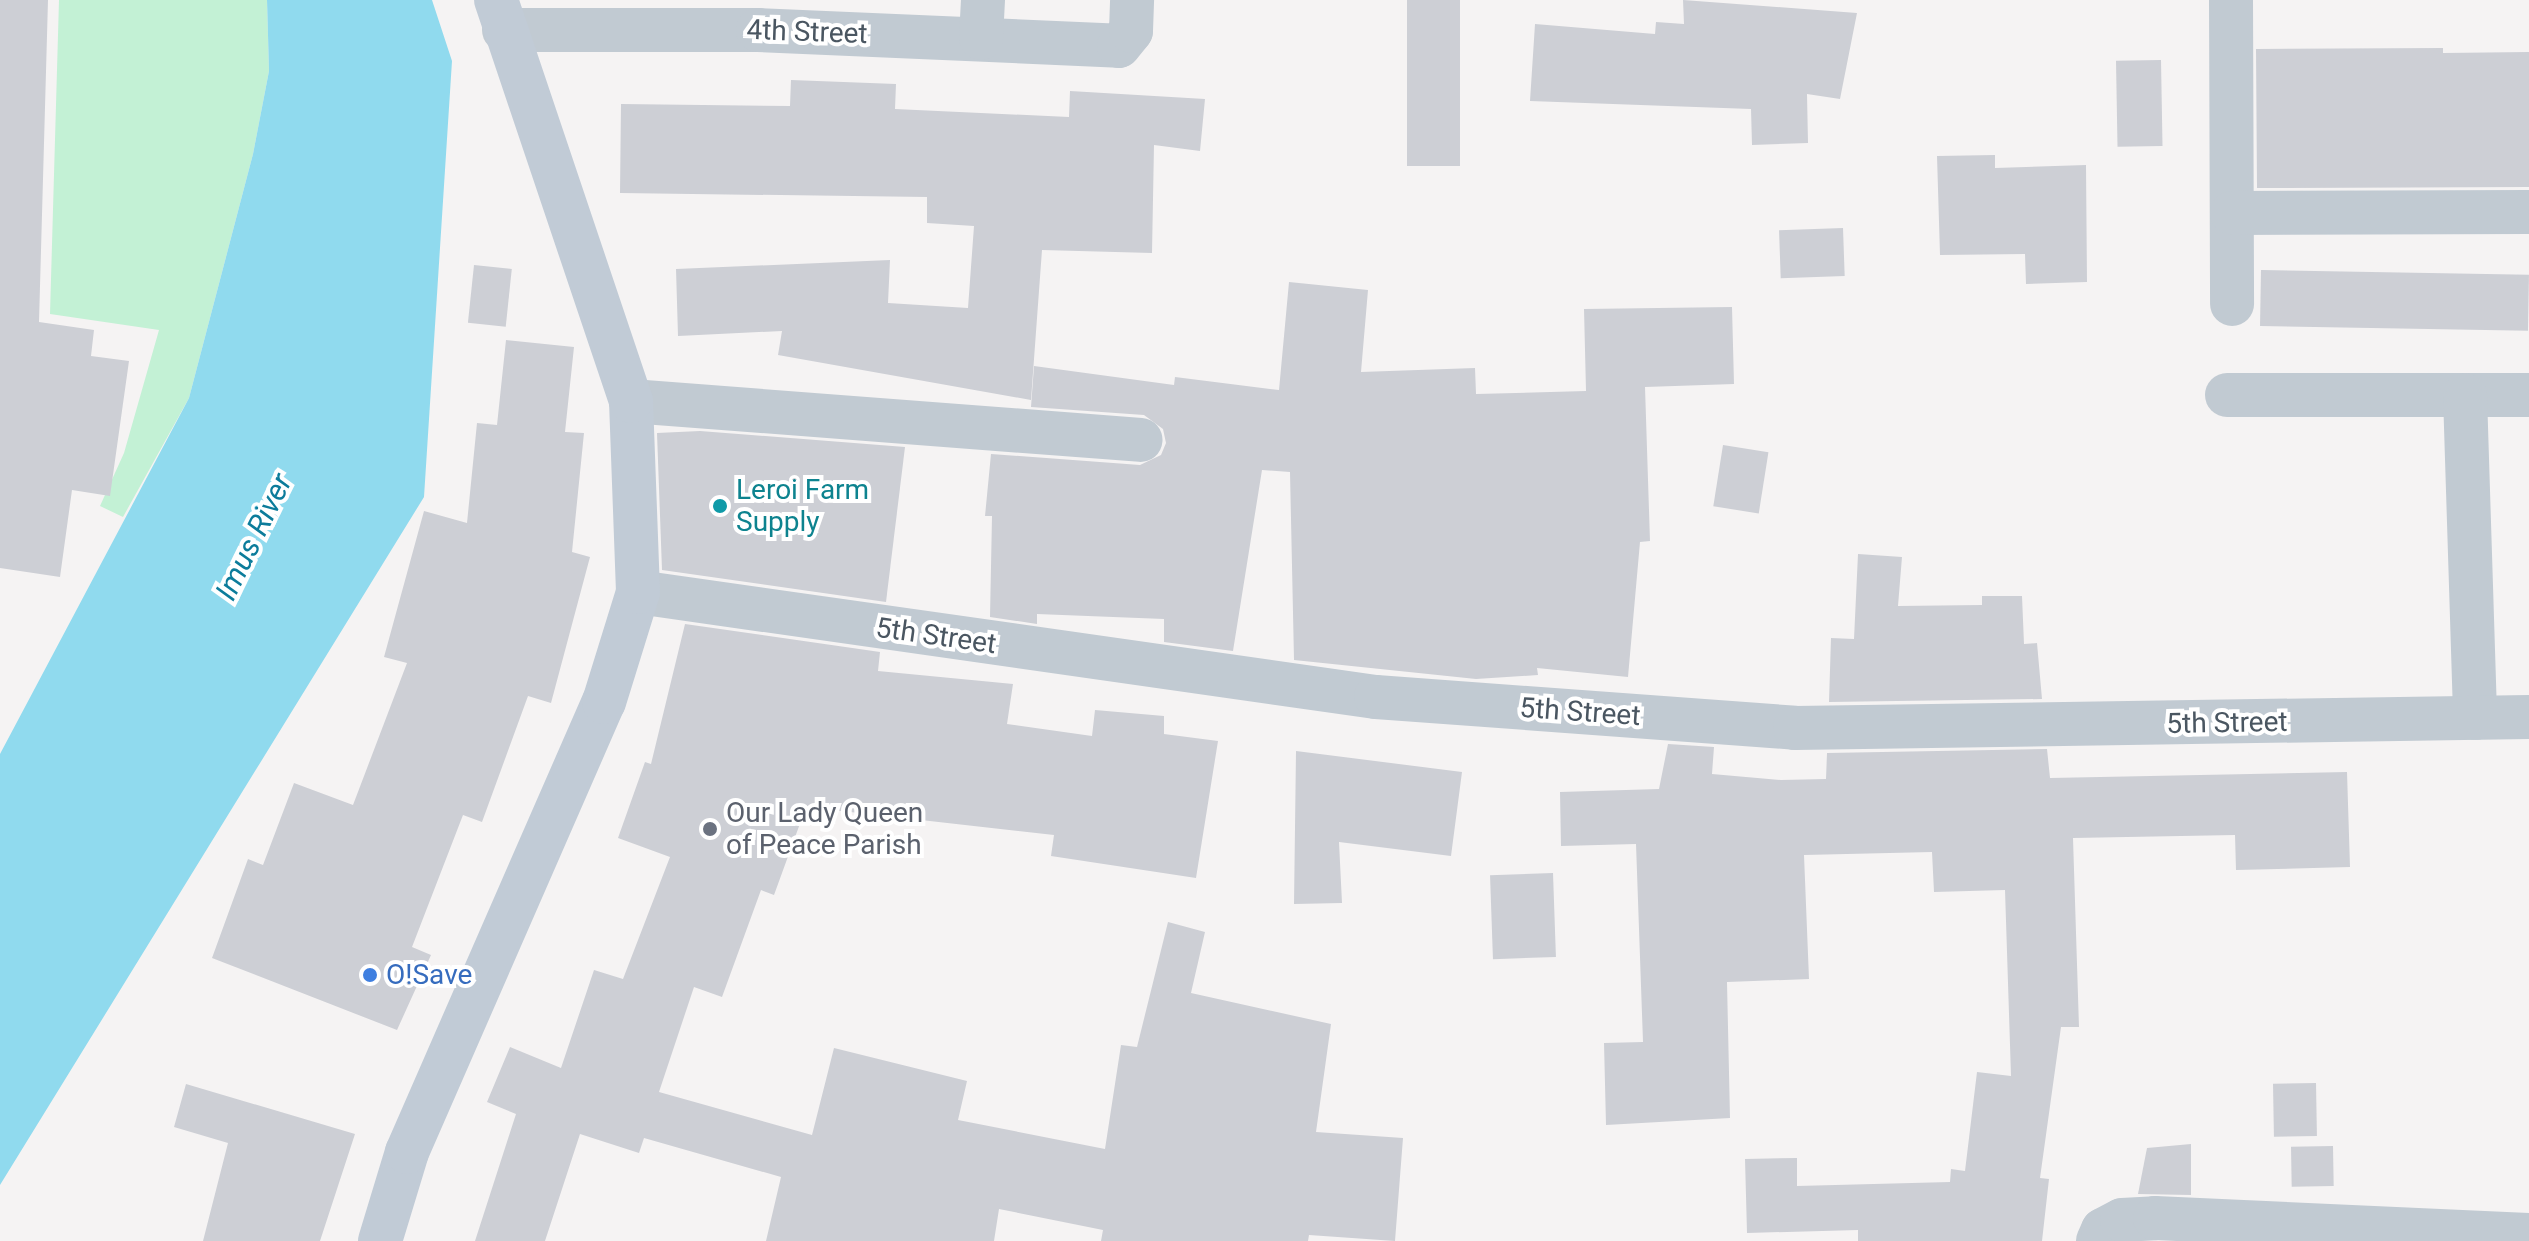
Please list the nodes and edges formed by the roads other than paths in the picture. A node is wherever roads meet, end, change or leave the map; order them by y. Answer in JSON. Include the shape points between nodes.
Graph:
{"nodes":[{"id":1,"x":1132,"y":0,"type":"edge"},
{"id":2,"x":2231,"y":0,"type":"edge"},
{"id":3,"x":500,"y":15,"type":"edge"},
{"id":4,"x":982,"y":19,"type":"edge"},
{"id":5,"x":2529,"y":212,"type":"edge"},
{"id":6,"x":2232,"y":213,"type":"junction"},
{"id":7,"x":2232,"y":304,"type":"dead end"},
{"id":8,"x":2227,"y":395,"type":"dead end"},
{"id":9,"x":2465,"y":395,"type":"junction"},
{"id":10,"x":2529,"y":395,"type":"edge"},
{"id":11,"x":631,"y":401,"type":"junction"},
{"id":12,"x":1141,"y":440,"type":"dead end"},
{"id":13,"x":638,"y":592,"type":"junction"},
{"id":14,"x":2529,"y":717,"type":"edge"},
{"id":15,"x":2475,"y":718,"type":"junction"},
{"id":16,"x":2529,"y":1235,"type":"edge"},
{"id":17,"x":380,"y":1241,"type":"edge"},
{"id":18,"x":2098,"y":1241,"type":"edge"}],
"edges":[{"from":1,"to":4,"type":"street","name":"4th Street","via":[[1127,43],[1108,46]]},
{"from":2,"to":6,"type":"street"},
{"from":3,"to":4,"type":"street","name":"4th Street","via":[[758,30]]},
{"from":3,"to":11,"type":"main road"},
{"from":5,"to":6,"type":"street"},
{"from":6,"to":7,"type":"street"},
{"from":8,"to":9,"type":"street"},
{"from":9,"to":10,"type":"street"},
{"from":9,"to":15,"type":"street"},
{"from":11,"to":12,"type":"street"},
{"from":11,"to":13,"type":"main road"},
{"from":13,"to":15,"type":"street","name":"5th Street","via":[[1376,697],[1795,728]]},
{"from":13,"to":17,"type":"main road","via":[[604,702],[407,1152]]},
{"from":14,"to":15,"type":"street","name":"5th Street"},
{"from":16,"to":18,"type":"street","via":[[2155,1218],[2122,1220],[2103,1230]]}]}
